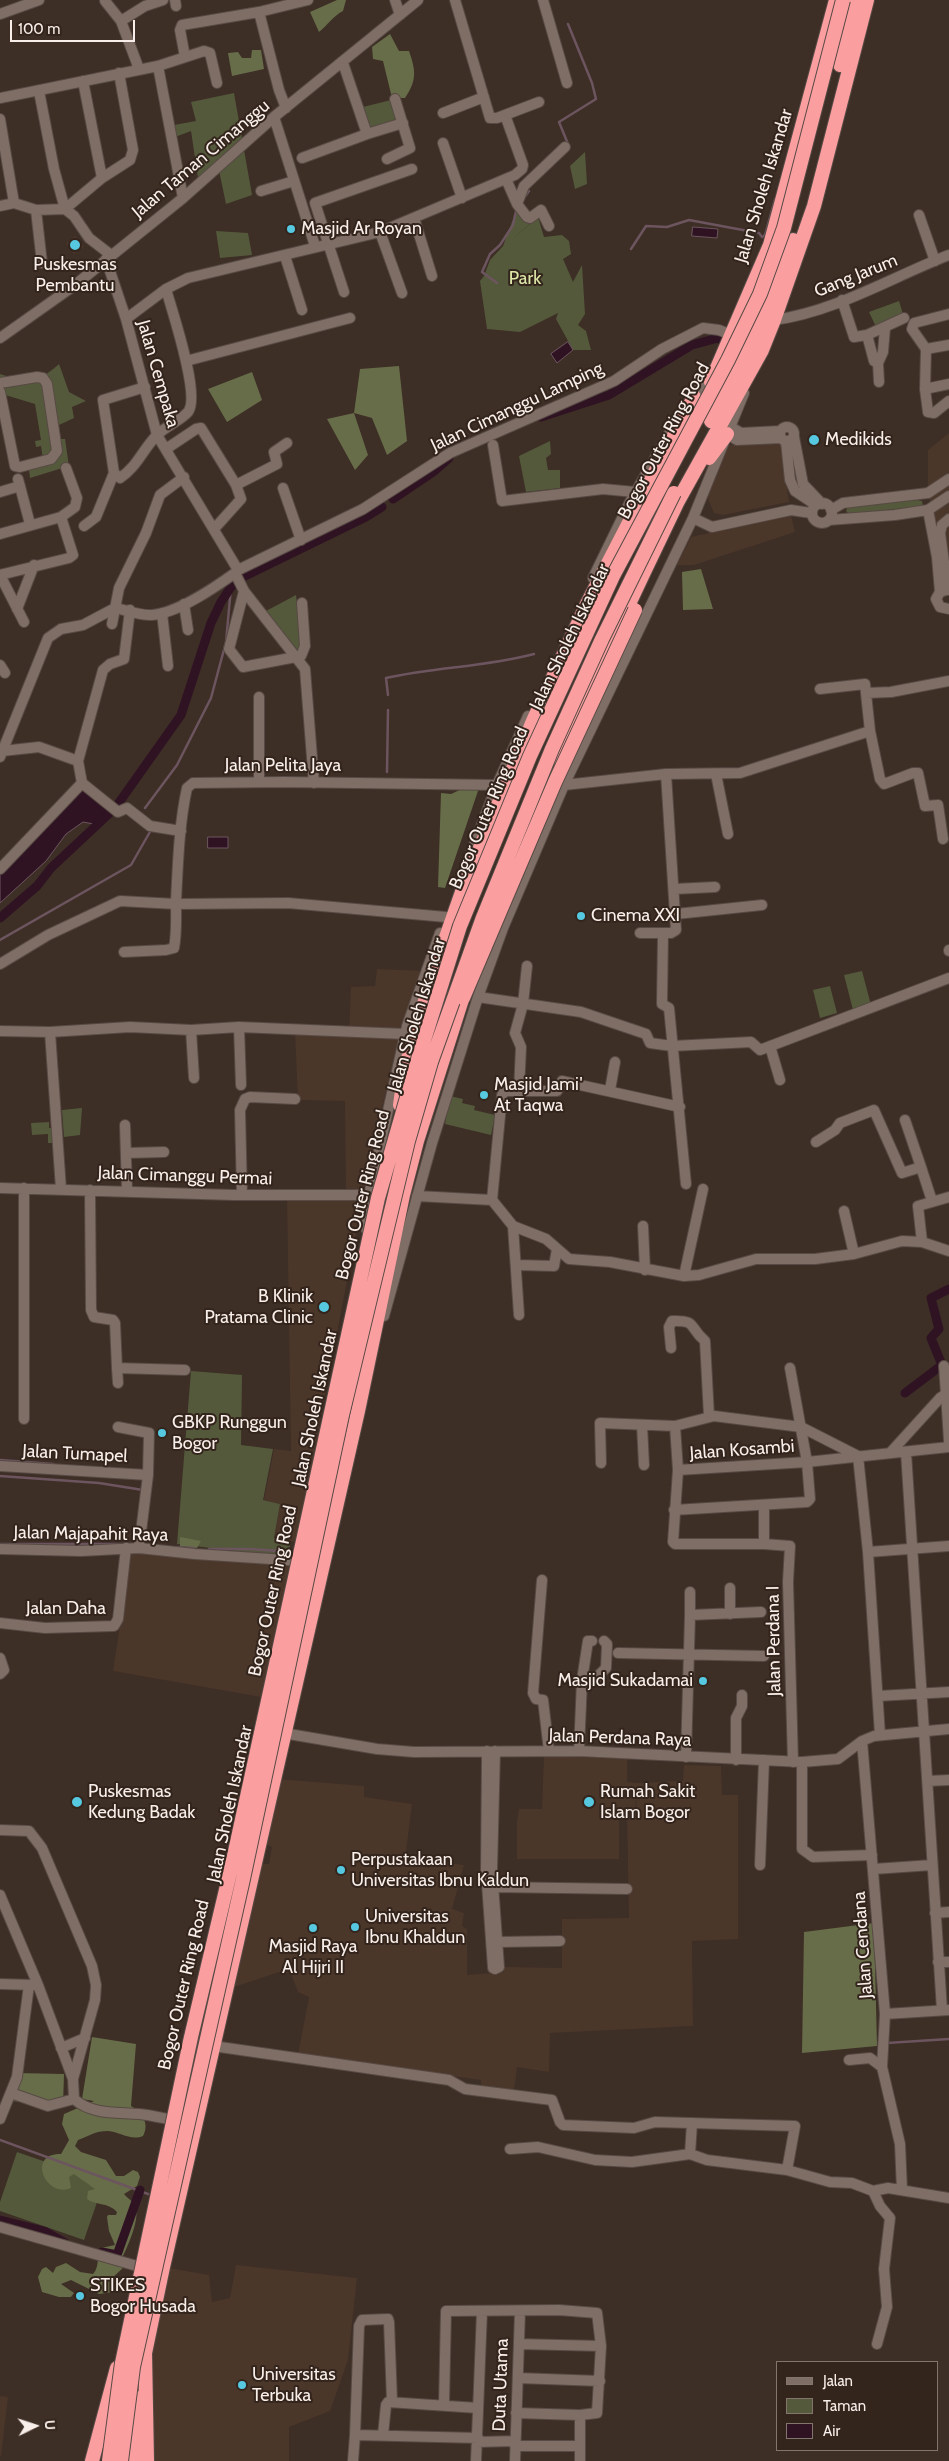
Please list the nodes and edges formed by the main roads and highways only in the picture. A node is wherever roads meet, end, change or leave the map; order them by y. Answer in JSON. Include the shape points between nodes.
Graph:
{"nodes":[{"id":1,"x":836,"y":0,"type":"edge"},
{"id":2,"x":843,"y":0,"type":"edge"},
{"id":3,"x":856,"y":0,"type":"edge"},
{"id":4,"x":867,"y":0,"type":"edge"},
{"id":5,"x":694,"y":397,"type":"road end"},
{"id":6,"x":727,"y":429,"type":"junction"},
{"id":7,"x":626,"y":563,"type":"junction"},
{"id":8,"x":644,"y":572,"type":"junction"},
{"id":9,"x":402,"y":1140,"type":"junction"},
{"id":10,"x":215,"y":1959,"type":"junction"},
{"id":11,"x":232,"y":1964,"type":"junction"},
{"id":12,"x":145,"y":2353,"type":"junction"},
{"id":13,"x":113,"y":2381,"type":"junction"},
{"id":14,"x":109,"y":2415,"type":"junction"},
{"id":15,"x":92,"y":2461,"type":"edge"},
{"id":16,"x":99,"y":2461,"type":"edge"},
{"id":17,"x":104,"y":2461,"type":"edge"},
{"id":18,"x":109,"y":2461,"type":"edge"},
{"id":19,"x":121,"y":2461,"type":"edge"},
{"id":20,"x":134,"y":2461,"type":"edge"},
{"id":21,"x":147,"y":2461,"type":"edge"}],
"edges":[{"from":1,"to":7,"type":"highway","name":"Jalan Sholeh Iskandar","via":[[770,245],[689,437]]},
{"from":2,"to":9,"type":"highway","name":"Bogor Outer Ring Road","bridge":true,"via":[[784,228],[760,294],[613,576],[530,756],[460,926],[419,1056]]},
{"from":3,"to":9,"type":"highway","name":"Bogor Outer Ring Road","bridge":true,"via":[[810,186],[779,276],[747,354],[602,639],[552,750],[482,920]]},
{"from":4,"to":6,"type":"highway","name":"Jalan Sholeh Iskandar","via":[[814,206],[774,320]]},
{"from":5,"to":9,"type":"highway","bridge":true,"via":[[587,604],[533,721],[463,889],[432,977],[405,1069]]},
{"from":6,"to":8,"type":"highway","name":"Jalan Sholeh Iskandar","via":[[678,501]]},
{"from":6,"to":9,"type":"highway","bridge":true,"via":[[710,456],[635,610],[551,791]]},
{"from":7,"to":8,"type":"highway"},
{"from":7,"to":10,"type":"highway","name":"Jalan Sholeh Iskandar","via":[[519,790],[458,944],[384,1192],[361,1284]]},
{"from":8,"to":11,"type":"highway","name":"Jalan Sholeh Iskandar","via":[[542,794],[493,913],[416,1140]]},
{"from":9,"to":18,"type":"highway","name":"Bogor Outer Ring Road","bridge":true,"via":[[378,1198],[234,1856],[188,2046],[122,2363]]},
{"from":9,"to":19,"type":"highway","name":"Bogor Outer Ring Road","bridge":true,"via":[[243,1879],[133,2367]]},
{"from":10,"to":11,"type":"highway"},
{"from":10,"to":13,"type":"highway","name":"Jalan Sholeh Iskandar","via":[[144,2268]]},
{"from":11,"to":12,"type":"highway","name":"Jalan Sholeh Iskandar"},
{"from":12,"to":20,"type":"highway","name":"Jalan Sholeh Iskandar"},
{"from":12,"to":21,"type":"highway","name":"Jalan Sholeh Iskandar"},
{"from":13,"to":14,"type":"highway","name":"Jalan Sholeh Iskandar"},
{"from":13,"to":15,"type":"highway","name":"Jalan Sholeh Iskandar"},
{"from":14,"to":16,"type":"highway"},
{"from":14,"to":17,"type":"highway","name":"Jalan Sholeh Iskandar"}]}
